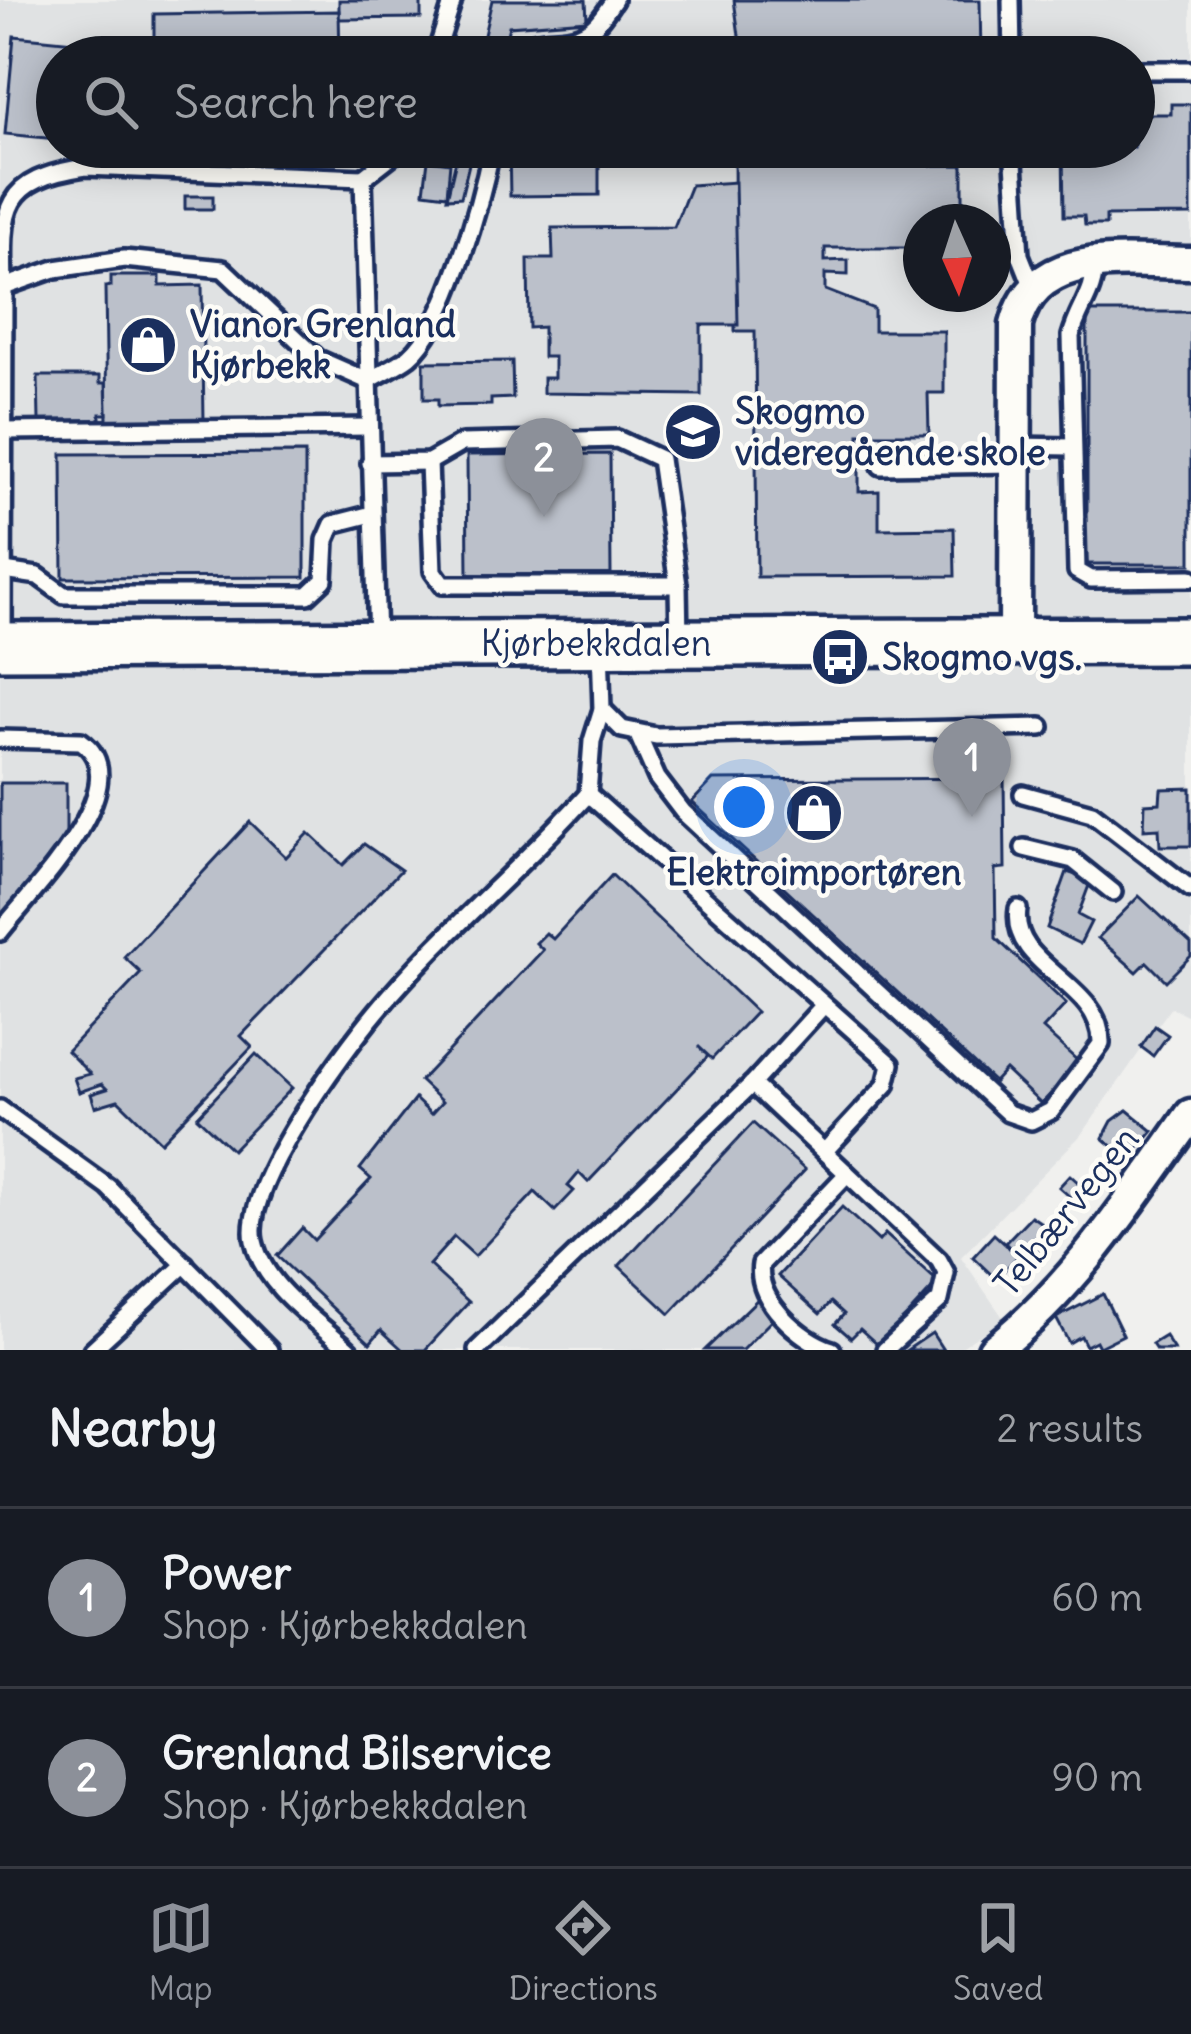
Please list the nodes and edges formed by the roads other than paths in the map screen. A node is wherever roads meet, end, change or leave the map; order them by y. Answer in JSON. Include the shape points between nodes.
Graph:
{"nodes":[{"id":1,"x":453,"y":0,"type":"edge"},
{"id":2,"x":614,"y":0,"type":"edge"},
{"id":3,"x":1011,"y":0,"type":"edge"},
{"id":4,"x":442,"y":36,"type":"edge"},
{"id":5,"x":577,"y":36,"type":"edge"},
{"id":6,"x":1012,"y":36,"type":"edge"},
{"id":7,"x":1155,"y":70,"type":"edge"},
{"id":8,"x":1191,"y":70,"type":"edge"},
{"id":9,"x":79,"y":168,"type":"edge"},
{"id":10,"x":111,"y":168,"type":"edge"},
{"id":11,"x":376,"y":168,"type":"edge"},
{"id":12,"x":488,"y":168,"type":"edge"},
{"id":13,"x":1014,"y":168,"type":"edge"},
{"id":14,"x":363,"y":178,"type":"junction"},
{"id":15,"x":1096,"y":263,"type":"junction"},
{"id":16,"x":1191,"y":263,"type":"edge"},
{"id":17,"x":1031,"y":285,"type":"junction"},
{"id":18,"x":4,"y":287,"type":"junction"},
{"id":19,"x":368,"y":381,"type":"junction"},
{"id":20,"x":369,"y":427,"type":"junction"},
{"id":21,"x":4,"y":431,"type":"junction"},
{"id":22,"x":1071,"y":447,"type":"junction"},
{"id":23,"x":1015,"y":455,"type":"junction"},
{"id":24,"x":429,"y":462,"type":"junction"},
{"id":25,"x":370,"y":463,"type":"junction"},
{"id":26,"x":881,"y":466,"type":"dead end"},
{"id":27,"x":2,"y":486,"type":"edge"},
{"id":28,"x":372,"y":514,"type":"junction"},
{"id":29,"x":4,"y":571,"type":"junction"},
{"id":30,"x":1191,"y":578,"type":"edge"},
{"id":31,"x":678,"y":585,"type":"junction"},
{"id":32,"x":1191,"y":641,"type":"edge"},
{"id":33,"x":1015,"y":642,"type":"junction"},
{"id":34,"x":601,"y":643,"type":"junction"},
{"id":35,"x":679,"y":643,"type":"junction"},
{"id":36,"x":377,"y":644,"type":"junction"},
{"id":37,"x":2,"y":646,"type":"edge"},
{"id":38,"x":602,"y":709,"type":"junction"},
{"id":39,"x":1041,"y":727,"type":"dead end"},
{"id":40,"x":638,"y":735,"type":"junction"},
{"id":41,"x":0,"y":739,"type":"edge"},
{"id":42,"x":588,"y":794,"type":"junction"},
{"id":43,"x":1023,"y":794,"type":"dead end"},
{"id":44,"x":1024,"y":848,"type":"dead end"},
{"id":45,"x":1191,"y":889,"type":"edge"},
{"id":46,"x":1113,"y":892,"type":"dead end"},
{"id":47,"x":1018,"y":909,"type":"dead end"},
{"id":48,"x":0,"y":932,"type":"edge"},
{"id":49,"x":823,"y":1006,"type":"junction"},
{"id":50,"x":752,"y":1084,"type":"junction"},
{"id":51,"x":0,"y":1109,"type":"edge"},
{"id":52,"x":1191,"y":1115,"type":"edge"},
{"id":53,"x":824,"y":1152,"type":"junction"},
{"id":54,"x":847,"y":1174,"type":"junction"},
{"id":55,"x":184,"y":1264,"type":"junction"},
{"id":56,"x":1014,"y":1344,"type":"edge"},
{"id":57,"x":92,"y":1350,"type":"edge"},
{"id":58,"x":269,"y":1350,"type":"edge"},
{"id":59,"x":349,"y":1350,"type":"edge"},
{"id":60,"x":477,"y":1350,"type":"edge"},
{"id":61,"x":832,"y":1350,"type":"edge"},
{"id":62,"x":885,"y":1350,"type":"edge"}],
"edges":[{"from":1,"to":4,"type":"lane"},
{"from":2,"to":5,"type":"lane"},
{"from":3,"to":6,"type":"lane"},
{"from":7,"to":8,"type":"lane"},
{"from":9,"to":18,"type":"lane","via":[[43,173],[13,193],[2,220]]},
{"from":10,"to":14,"type":"lane"},
{"from":11,"to":14,"type":"lane"},
{"from":12,"to":19,"type":"lane","via":[[435,322],[411,356]]},
{"from":13,"to":17,"type":"lane","via":[[1020,256]]},
{"from":14,"to":19,"type":"lane"},
{"from":15,"to":16,"type":"street"},
{"from":15,"to":17,"type":"street"},
{"from":15,"to":22,"type":"lane","via":[[1095,288],[1071,335]]},
{"from":17,"to":23,"type":"street","via":[[1016,325]]},
{"from":18,"to":19,"type":"lane","via":[[124,259],[224,269],[318,359]]},
{"from":18,"to":21,"type":"lane"},
{"from":19,"to":20,"type":"lane"},
{"from":20,"to":21,"type":"lane"},
{"from":20,"to":25,"type":"lane"},
{"from":21,"to":27,"type":"lane"},
{"from":22,"to":23,"type":"lane"},
{"from":22,"to":30,"type":"lane","via":[[1077,571],[1091,578]]},
{"from":23,"to":26,"type":"lane"},
{"from":23,"to":33,"type":"street"},
{"from":24,"to":25,"type":"lane"},
{"from":24,"to":31,"type":"lane","via":[[434,571],[443,585]]},
{"from":24,"to":31,"type":"lane","via":[[462,443],[617,439],[647,448],[660,459]]},
{"from":25,"to":28,"type":"lane"},
{"from":27,"to":29,"type":"lane"},
{"from":28,"to":29,"type":"lane","via":[[333,524],[324,580],[308,595],[64,595],[38,577]]},
{"from":28,"to":36,"type":"lane"},
{"from":29,"to":37,"type":"lane"},
{"from":31,"to":35,"type":"lane"},
{"from":32,"to":33,"type":"street","name":"Kjørbekkdalen"},
{"from":33,"to":35,"type":"street","name":"Kjørbekkdalen"},
{"from":34,"to":35,"type":"street","name":"Kjørbekkdalen"},
{"from":34,"to":36,"type":"street","name":"Kjørbekkdalen"},
{"from":34,"to":38,"type":"lane"},
{"from":36,"to":37,"type":"street","name":"Kjørbekkdalen"},
{"from":38,"to":40,"type":"lane"},
{"from":38,"to":42,"type":"lane"},
{"from":39,"to":40,"type":"lane"},
{"from":40,"to":47,"type":"lane","via":[[683,812],[1008,1113],[1031,1121],[1051,1112],[1101,1034],[1078,994],[1023,943]]},
{"from":41,"to":48,"type":"lane","via":[[81,742],[98,759],[100,776],[92,811]]},
{"from":42,"to":49,"type":"lane"},
{"from":42,"to":59,"type":"lane","via":[[377,1011],[256,1199],[251,1228],[268,1276]]},
{"from":43,"to":45,"type":"lane","via":[[1092,813]]},
{"from":44,"to":46,"type":"lane","via":[[1073,860]]},
{"from":49,"to":50,"type":"lane"},
{"from":49,"to":53,"type":"lane","via":[[891,1064],[886,1085]]},
{"from":50,"to":53,"type":"lane"},
{"from":50,"to":60,"type":"lane"},
{"from":51,"to":55,"type":"lane","via":[[108,1187]]},
{"from":52,"to":56,"type":"street","name":"Telbærvegen"},
{"from":53,"to":54,"type":"lane"},
{"from":54,"to":61,"type":"lane","via":[[761,1264],[759,1279],[773,1305]]},
{"from":54,"to":62,"type":"lane","via":[[946,1273],[940,1300]]},
{"from":55,"to":57,"type":"lane"},
{"from":55,"to":58,"type":"lane"}]}
